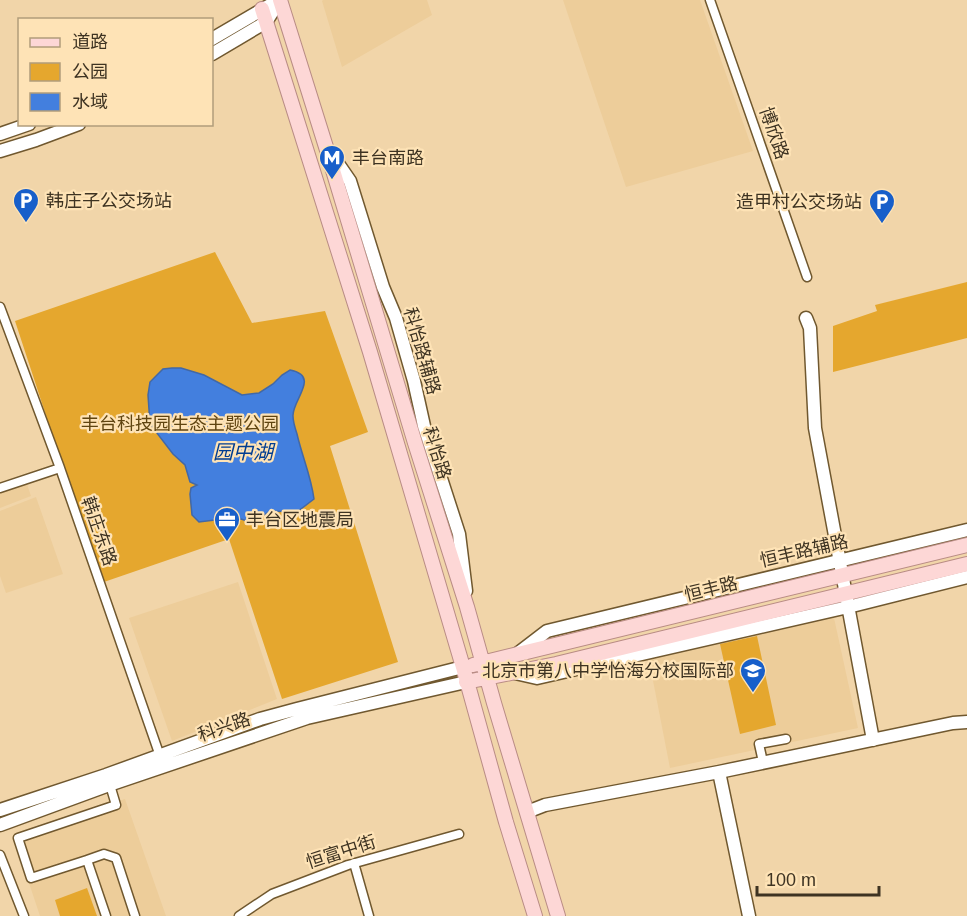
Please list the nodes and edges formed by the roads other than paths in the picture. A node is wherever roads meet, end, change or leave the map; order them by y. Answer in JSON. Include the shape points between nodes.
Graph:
{"nodes":[{"id":1,"x":280,"y":0,"type":"edge"},
{"id":2,"x":710,"y":0,"type":"edge"},
{"id":3,"x":262,"y":10,"type":"edge"},
{"id":4,"x":213,"y":38,"type":"edge"},
{"id":5,"x":213,"y":53,"type":"edge"},
{"id":6,"x":23,"y":126,"type":"edge"},
{"id":7,"x":74,"y":126,"type":"edge"},
{"id":8,"x":0,"y":134,"type":"edge"},
{"id":9,"x":0,"y":151,"type":"edge"},
{"id":10,"x":807,"y":277,"type":"dead end"},
{"id":11,"x":0,"y":307,"type":"edge"},
{"id":12,"x":807,"y":318,"type":"dead end"},
{"id":13,"x":60,"y":468,"type":"junction"},
{"id":14,"x":0,"y":488,"type":"edge"},
{"id":15,"x":967,"y":530,"type":"edge"},
{"id":16,"x":967,"y":545,"type":"edge"},
{"id":17,"x":839,"y":561,"type":"junction"},
{"id":18,"x":967,"y":564,"type":"edge"},
{"id":19,"x":842,"y":576,"type":"junction"},
{"id":20,"x":967,"y":577,"type":"edge"},
{"id":21,"x":846,"y":600,"type":"junction"},
{"id":22,"x":517,"y":654,"type":"junction"},
{"id":23,"x":483,"y":662,"type":"junction"},
{"id":24,"x":463,"y":668,"type":"junction"},
{"id":25,"x":487,"y":677,"type":"junction"},
{"id":26,"x":466,"y":682,"type":"junction"},
{"id":27,"x":967,"y":722,"type":"edge"},
{"id":28,"x":786,"y":739,"type":"dead end"},
{"id":29,"x":873,"y":740,"type":"junction"},
{"id":30,"x":162,"y":761,"type":"junction"},
{"id":31,"x":763,"y":762,"type":"junction"},
{"id":32,"x":719,"y":772,"type":"junction"},
{"id":33,"x":110,"y":785,"type":"junction"},
{"id":34,"x":0,"y":810,"type":"edge"},
{"id":35,"x":527,"y":812,"type":"junction"},
{"id":36,"x":0,"y":825,"type":"edge"},
{"id":37,"x":459,"y":834,"type":"dead end"},
{"id":38,"x":0,"y":855,"type":"edge"},
{"id":39,"x":87,"y":860,"type":"junction"},
{"id":40,"x":354,"y":863,"type":"junction"},
{"id":41,"x":24,"y":916,"type":"edge"},
{"id":42,"x":106,"y":916,"type":"edge"},
{"id":43,"x":135,"y":916,"type":"edge"},
{"id":44,"x":239,"y":916,"type":"edge"},
{"id":45,"x":369,"y":916,"type":"edge"},
{"id":46,"x":535,"y":916,"type":"edge"},
{"id":47,"x":558,"y":916,"type":"edge"},
{"id":48,"x":749,"y":916,"type":"edge"}],
"edges":[{"from":1,"to":3,"type":"street"},
{"from":1,"to":23,"type":"main road","name":"科怡路"},
{"from":2,"to":10,"type":"street","name":"博欣路"},
{"from":3,"to":4,"type":"street"},
{"from":3,"to":5,"type":"street"},
{"from":3,"to":24,"type":"main road","name":"科怡路","via":[[370,352]]},
{"from":6,"to":8,"type":"street"},
{"from":7,"to":9,"type":"street"},
{"from":11,"to":13,"type":"street","name":"韩庄东路"},
{"from":12,"to":17,"type":"street","via":[[815,428]]},
{"from":13,"to":14,"type":"street"},
{"from":13,"to":30,"type":"street","name":"韩庄东路"},
{"from":15,"to":17,"type":"street","name":"恒丰路辅路"},
{"from":16,"to":19,"type":"main road","name":"恒丰路"},
{"from":17,"to":19,"type":"street"},
{"from":17,"to":22,"type":"street","name":"恒丰路辅路","via":[[547,631]]},
{"from":18,"to":21,"type":"main road","name":"恒丰路"},
{"from":19,"to":21,"type":"street"},
{"from":19,"to":22,"type":"main road","name":"恒丰路"},
{"from":20,"to":21,"type":"street"},
{"from":21,"to":25,"type":"main road","name":"恒丰路"},
{"from":21,"to":29,"type":"street"},
{"from":22,"to":23,"type":"main road","name":"恒丰路"},
{"from":23,"to":24,"type":"main road","name":"恒丰路"},
{"from":23,"to":25,"type":"main road","name":"科怡路"},
{"from":24,"to":26,"type":"main road","name":"科怡路"},
{"from":24,"to":30,"type":"street","name":"科兴路","via":[[249,723]]},
{"from":25,"to":26,"type":"main road","name":"恒丰路"},
{"from":25,"to":35,"type":"main road","name":"科怡路"},
{"from":26,"to":30,"type":"street","name":"科兴路","via":[[307,718]]},
{"from":26,"to":46,"type":"main road","name":"科怡路"},
{"from":27,"to":29,"type":"street"},
{"from":28,"to":31,"type":"street","via":[[759,744]]},
{"from":29,"to":31,"type":"street"},
{"from":30,"to":33,"type":"street","name":"科兴路"},
{"from":30,"to":34,"type":"street","name":"科兴路"},
{"from":31,"to":32,"type":"street"},
{"from":32,"to":35,"type":"street","via":[[545,805]]},
{"from":32,"to":48,"type":"street"},
{"from":33,"to":36,"type":"street","name":"科兴路"},
{"from":33,"to":39,"type":"street","via":[[116,805],[18,838],[31,878]]},
{"from":35,"to":47,"type":"main road","name":"科怡路"},
{"from":37,"to":40,"type":"street","name":"恒富中街"},
{"from":38,"to":41,"type":"street"},
{"from":39,"to":42,"type":"street"},
{"from":39,"to":43,"type":"street","via":[[104,854],[116,858]]},
{"from":40,"to":44,"type":"street","name":"恒富中街","via":[[272,894]]},
{"from":40,"to":45,"type":"street"}]}
